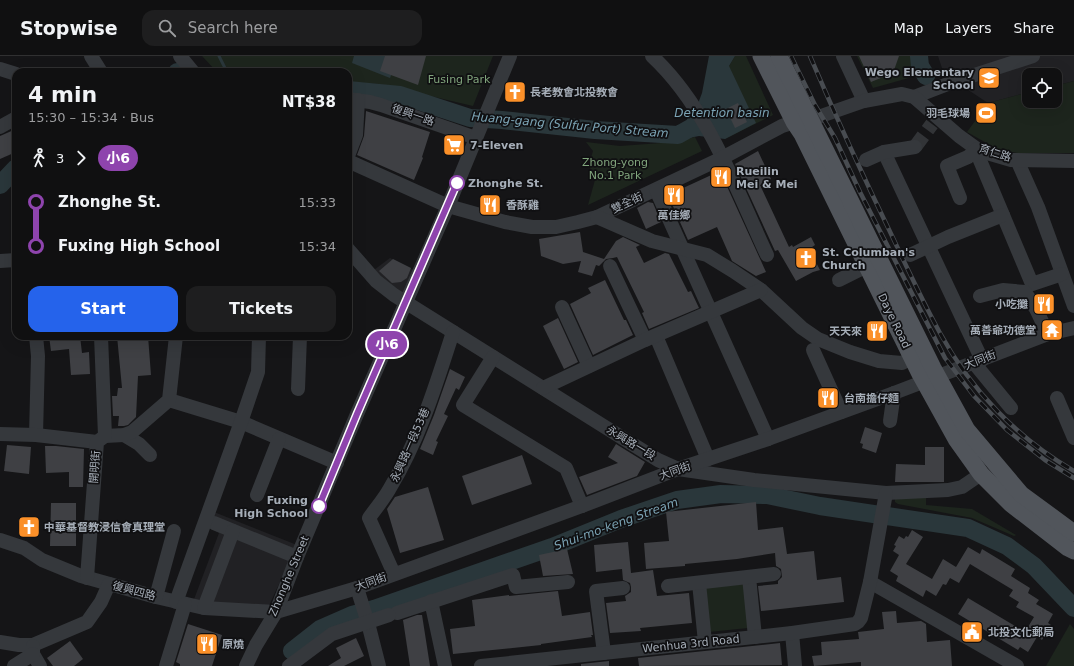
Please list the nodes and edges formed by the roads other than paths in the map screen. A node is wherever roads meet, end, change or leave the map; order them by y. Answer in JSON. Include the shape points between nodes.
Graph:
{"nodes":[{"id":1,"x":91,"y":56,"type":"edge"},
{"id":2,"x":510,"y":56,"type":"edge"},
{"id":3,"x":652,"y":56,"type":"edge"},
{"id":4,"x":761,"y":56,"type":"edge"},
{"id":5,"x":779,"y":56,"type":"edge"},
{"id":6,"x":843,"y":56,"type":"edge"},
{"id":7,"x":1033,"y":56,"type":"edge"},
{"id":8,"x":98,"y":68,"type":"edge"},
{"id":9,"x":0,"y":69,"type":"edge"},
{"id":10,"x":12,"y":73,"type":"edge"},
{"id":11,"x":914,"y":97,"type":"junction"},
{"id":12,"x":353,"y":100,"type":"edge"},
{"id":13,"x":864,"y":101,"type":"junction"},
{"id":14,"x":12,"y":120,"type":"edge"},
{"id":15,"x":802,"y":120,"type":"junction"},
{"id":16,"x":0,"y":127,"type":"edge"},
{"id":17,"x":478,"y":134,"type":"junction"},
{"id":18,"x":352,"y":146,"type":"edge"},
{"id":19,"x":915,"y":147,"type":"tunnel mouth"},
{"id":20,"x":977,"y":149,"type":"junction"},
{"id":21,"x":884,"y":152,"type":"junction"},
{"id":22,"x":722,"y":158,"type":"junction"},
{"id":23,"x":866,"y":160,"type":"dead end"},
{"id":24,"x":1017,"y":160,"type":"junction"},
{"id":25,"x":1074,"y":161,"type":"edge"},
{"id":26,"x":352,"y":163,"type":"edge"},
{"id":27,"x":656,"y":190,"type":"junction"},
{"id":28,"x":960,"y":198,"type":"dead end"},
{"id":29,"x":448,"y":206,"type":"junction"},
{"id":30,"x":1003,"y":215,"type":"junction"},
{"id":31,"x":597,"y":216,"type":"junction"},
{"id":32,"x":929,"y":245,"type":"junction"},
{"id":33,"x":681,"y":248,"type":"junction"},
{"id":34,"x":352,"y":254,"type":"edge"},
{"id":35,"x":767,"y":255,"type":"dead end"},
{"id":36,"x":910,"y":255,"type":"dead end"},
{"id":37,"x":12,"y":260,"type":"edge"},
{"id":38,"x":0,"y":261,"type":"edge"},
{"id":39,"x":610,"y":266,"type":"dead end"},
{"id":40,"x":867,"y":266,"type":"junction"},
{"id":41,"x":1062,"y":274,"type":"junction"},
{"id":42,"x":839,"y":280,"type":"dead end"},
{"id":43,"x":761,"y":290,"type":"junction"},
{"id":44,"x":980,"y":296,"type":"dead end"},
{"id":45,"x":406,"y":302,"type":"junction"},
{"id":46,"x":1074,"y":306,"type":"edge"},
{"id":47,"x":562,"y":307,"type":"dead end"},
{"id":48,"x":712,"y":312,"type":"junction"},
{"id":49,"x":1074,"y":328,"type":"edge"},
{"id":50,"x":453,"y":332,"type":"junction"},
{"id":51,"x":1048,"y":334,"type":"junction"},
{"id":52,"x":650,"y":338,"type":"junction"},
{"id":53,"x":36,"y":340,"type":"edge"},
{"id":54,"x":101,"y":340,"type":"edge"},
{"id":55,"x":176,"y":340,"type":"edge"},
{"id":56,"x":259,"y":340,"type":"edge"},
{"id":57,"x":300,"y":340,"type":"edge"},
{"id":58,"x":813,"y":350,"type":"dead end"},
{"id":59,"x":493,"y":357,"type":"junction"},
{"id":60,"x":912,"y":358,"type":"junction"},
{"id":61,"x":978,"y":361,"type":"junction"},
{"id":62,"x":589,"y":366,"type":"junction"},
{"id":63,"x":931,"y":379,"type":"junction"},
{"id":64,"x":543,"y":388,"type":"junction"},
{"id":65,"x":298,"y":389,"type":"dead end"},
{"id":66,"x":894,"y":393,"type":"junction"},
{"id":67,"x":1057,"y":398,"type":"dead end"},
{"id":68,"x":170,"y":400,"type":"junction"},
{"id":69,"x":1011,"y":408,"type":"dead end"},
{"id":70,"x":841,"y":412,"type":"junction"},
{"id":71,"x":890,"y":421,"type":"dead end"},
{"id":72,"x":242,"y":422,"type":"junction"},
{"id":73,"x":0,"y":434,"type":"edge"},
{"id":74,"x":36,"y":435,"type":"junction"},
{"id":75,"x":124,"y":435,"type":"junction"},
{"id":76,"x":1074,"y":438,"type":"edge"},
{"id":77,"x":101,"y":439,"type":"junction"},
{"id":78,"x":280,"y":439,"type":"junction"},
{"id":79,"x":768,"y":439,"type":"junction"},
{"id":80,"x":150,"y":454,"type":"dead end"},
{"id":81,"x":708,"y":459,"type":"junction"},
{"id":82,"x":337,"y":463,"type":"junction"},
{"id":83,"x":678,"y":469,"type":"junction"},
{"id":84,"x":981,"y":474,"type":"junction"},
{"id":85,"x":257,"y":495,"type":"dead end"},
{"id":86,"x":885,"y":495,"type":"junction"},
{"id":87,"x":582,"y":506,"type":"junction"},
{"id":88,"x":214,"y":523,"type":"dead end"},
{"id":89,"x":174,"y":531,"type":"dead end"},
{"id":90,"x":233,"y":531,"type":"junction"},
{"id":91,"x":1074,"y":533,"type":"edge"},
{"id":92,"x":0,"y":540,"type":"edge"},
{"id":93,"x":1074,"y":551,"type":"edge"},
{"id":94,"x":297,"y":557,"type":"junction"},
{"id":95,"x":394,"y":574,"type":"junction"},
{"id":96,"x":774,"y":574,"type":"dead end"},
{"id":97,"x":749,"y":577,"type":"junction"},
{"id":98,"x":87,"y":578,"type":"junction"},
{"id":99,"x":568,"y":582,"type":"dead end"},
{"id":100,"x":870,"y":582,"type":"junction"},
{"id":101,"x":699,"y":583,"type":"junction"},
{"id":102,"x":109,"y":584,"type":"junction"},
{"id":103,"x":668,"y":586,"type":"dead end"},
{"id":104,"x":357,"y":588,"type":"junction"},
{"id":105,"x":622,"y":588,"type":"dead end"},
{"id":106,"x":156,"y":597,"type":"junction"},
{"id":107,"x":430,"y":601,"type":"junction"},
{"id":108,"x":181,"y":603,"type":"junction"},
{"id":109,"x":204,"y":608,"type":"junction"},
{"id":110,"x":276,"y":612,"type":"junction"},
{"id":111,"x":368,"y":623,"type":"junction"},
{"id":112,"x":792,"y":633,"type":"junction"},
{"id":113,"x":755,"y":637,"type":"junction"},
{"id":114,"x":0,"y":642,"type":"edge"},
{"id":115,"x":705,"y":642,"type":"junction"},
{"id":116,"x":604,"y":653,"type":"junction"},
{"id":117,"x":35,"y":655,"type":"edge"},
{"id":118,"x":14,"y":666,"type":"edge"},
{"id":119,"x":166,"y":666,"type":"edge"},
{"id":120,"x":246,"y":666,"type":"edge"},
{"id":121,"x":289,"y":666,"type":"edge"},
{"id":122,"x":379,"y":666,"type":"edge"},
{"id":123,"x":445,"y":666,"type":"edge"},
{"id":124,"x":481,"y":666,"type":"edge"},
{"id":125,"x":795,"y":666,"type":"edge"},
{"id":126,"x":1017,"y":666,"type":"edge"}],
"edges":[{"from":1,"to":8,"type":"street"},
{"from":2,"to":17,"type":"street","name":"Zhonghe Street"},
{"from":3,"to":22,"type":"street","via":[[690,99]]},
{"from":4,"to":15,"type":"main road","name":"Daye Road"},
{"from":5,"to":15,"type":"main road","name":"Daye Road"},
{"from":6,"to":13,"type":"street"},
{"from":7,"to":11,"type":"street"},
{"from":9,"to":10,"type":"street"},
{"from":11,"to":13,"type":"street","via":[[902,94]]},
{"from":11,"to":20,"type":"street","name":"育仁路","via":[[934,120]]},
{"from":12,"to":17,"type":"street","name":"復興一路","via":[[389,107]]},
{"from":12,"to":18,"type":"street","via":[[356,135]]},
{"from":13,"to":15,"type":"street","via":[[822,116]]},
{"from":14,"to":16,"type":"street"},
{"from":15,"to":22,"type":"street","name":"雙全街","via":[[782,126]]},
{"from":15,"to":40,"type":"main road","name":"Daye Road","via":[[802,134]]},
{"from":15,"to":63,"type":"main road","name":"Daye Road"},
{"from":17,"to":29,"type":"street","name":"Zhonghe Street"},
{"from":19,"to":21,"type":"street"},
{"from":20,"to":24,"type":"street","name":"育仁路"},
{"from":20,"to":28,"type":"street","via":[[968,157],[947,166]]},
{"from":20,"to":30,"type":"street"},
{"from":21,"to":23,"type":"street"},
{"from":21,"to":32,"type":"street"},
{"from":22,"to":27,"type":"street","name":"雙全街"},
{"from":22,"to":35,"type":"street"},
{"from":24,"to":25,"type":"street","name":"育仁路"},
{"from":24,"to":41,"type":"street","via":[[1038,207]]},
{"from":26,"to":29,"type":"street","name":"雙全街"},
{"from":27,"to":31,"type":"street","name":"雙全街"},
{"from":27,"to":33,"type":"street"},
{"from":29,"to":31,"type":"street","name":"雙全街","via":[[532,227],[556,226]]},
{"from":29,"to":45,"type":"street","name":"Zhonghe Street"},
{"from":30,"to":32,"type":"street"},
{"from":30,"to":41,"type":"street","via":[[1032,284]]},
{"from":31,"to":33,"type":"street","via":[[652,241]]},
{"from":32,"to":36,"type":"street"},
{"from":32,"to":61,"type":"street"},
{"from":33,"to":43,"type":"street","via":[[707,255]]},
{"from":33,"to":48,"type":"street"},
{"from":34,"to":45,"type":"street","name":"永興路一段","via":[[376,281]]},
{"from":37,"to":38,"type":"street"},
{"from":39,"to":52,"type":"street"},
{"from":40,"to":42,"type":"street"},
{"from":40,"to":60,"type":"main road","name":"Daye Road"},
{"from":41,"to":46,"type":"street"},
{"from":43,"to":48,"type":"street"},
{"from":43,"to":60,"type":"street","via":[[802,328],[818,339],[879,361],[902,363]]},
{"from":44,"to":51,"type":"street","via":[[1003,290],[1025,292]]},
{"from":45,"to":50,"type":"street","name":"永興路一段"},
{"from":45,"to":82,"type":"street","name":"Zhonghe Street"},
{"from":47,"to":62,"type":"street"},
{"from":48,"to":52,"type":"street"},
{"from":48,"to":79,"type":"street"},
{"from":49,"to":51,"type":"street","name":"大同街"},
{"from":50,"to":59,"type":"street","name":"永興路一段"},
{"from":50,"to":95,"type":"street","name":"永興路一段53巷","via":[[440,375],[412,447],[390,488],[369,518]]},
{"from":51,"to":61,"type":"street","name":"大同街"},
{"from":52,"to":62,"type":"street"},
{"from":52,"to":81,"type":"street"},
{"from":53,"to":74,"type":"street"},
{"from":54,"to":77,"type":"street","name":"開明街"},
{"from":55,"to":68,"type":"street"},
{"from":56,"to":72,"type":"street","via":[[258,372]]},
{"from":57,"to":65,"type":"street"},
{"from":58,"to":70,"type":"street"},
{"from":59,"to":64,"type":"street","name":"永興路一段"},
{"from":59,"to":87,"type":"street","via":[[463,405],[566,468]]},
{"from":60,"to":63,"type":"main road","name":"Daye Road"},
{"from":61,"to":63,"type":"street","name":"大同街"},
{"from":61,"to":69,"type":"street"},
{"from":62,"to":64,"type":"street"},
{"from":63,"to":66,"type":"street","name":"大同街"},
{"from":63,"to":84,"type":"main road","name":"Daye Road","via":[[956,439]]},
{"from":63,"to":91,"type":"main road","name":"Daye Road","via":[[967,430],[1021,494]]},
{"from":64,"to":83,"type":"street","name":"永興路一段","via":[[658,460]]},
{"from":66,"to":70,"type":"street","name":"大同街"},
{"from":66,"to":71,"type":"street"},
{"from":67,"to":76,"type":"street"},
{"from":68,"to":72,"type":"street"},
{"from":68,"to":75,"type":"street","via":[[132,432]]},
{"from":70,"to":79,"type":"street","name":"大同街"},
{"from":72,"to":78,"type":"street"},
{"from":72,"to":108,"type":"street"},
{"from":73,"to":74,"type":"street"},
{"from":74,"to":77,"type":"street"},
{"from":75,"to":77,"type":"street"},
{"from":75,"to":80,"type":"street"},
{"from":77,"to":98,"type":"street","name":"開明街"},
{"from":78,"to":82,"type":"street"},
{"from":78,"to":85,"type":"street"},
{"from":79,"to":81,"type":"street","name":"大同街"},
{"from":81,"to":83,"type":"street","name":"大同街"},
{"from":82,"to":94,"type":"street","name":"Zhonghe Street"},
{"from":83,"to":86,"type":"street","name":"永興路一段"},
{"from":83,"to":87,"type":"street","name":"大同街"},
{"from":84,"to":86,"type":"street","name":"永興路一段","via":[[962,487]]},
{"from":84,"to":93,"type":"main road","name":"Daye Road","via":[[1011,504]]},
{"from":86,"to":100,"type":"street","name":"Wenhua 3rd Road"},
{"from":87,"to":95,"type":"street","name":"大同街"},
{"from":88,"to":90,"type":"street"},
{"from":89,"to":106,"type":"street"},
{"from":90,"to":94,"type":"street"},
{"from":90,"to":109,"type":"street"},
{"from":92,"to":98,"type":"street","name":"復興四路","via":[[24,548],[42,560]]},
{"from":94,"to":110,"type":"street","name":"Zhonghe Street"},
{"from":95,"to":104,"type":"street","name":"大同街"},
{"from":96,"to":97,"type":"street"},
{"from":97,"to":101,"type":"street"},
{"from":97,"to":113,"type":"street"},
{"from":98,"to":102,"type":"street","name":"復興四路"},
{"from":99,"to":107,"type":"street","via":[[516,586],[513,575]]},
{"from":100,"to":112,"type":"street","name":"Wenhua 3rd Road","via":[[858,622]]},
{"from":100,"to":126,"type":"street"},
{"from":101,"to":103,"type":"street"},
{"from":101,"to":115,"type":"street"},
{"from":102,"to":106,"type":"street","name":"復興四路"},
{"from":102,"to":117,"type":"street","via":[[101,602],[87,622]]},
{"from":104,"to":110,"type":"street","name":"大同街"},
{"from":104,"to":111,"type":"street"},
{"from":105,"to":116,"type":"street","via":[[596,592]]},
{"from":106,"to":108,"type":"street","name":"復興四路"},
{"from":107,"to":111,"type":"street"},
{"from":107,"to":123,"type":"street"},
{"from":108,"to":109,"type":"street","name":"復興四路"},
{"from":108,"to":119,"type":"street"},
{"from":109,"to":110,"type":"street","name":"復興四路"},
{"from":110,"to":120,"type":"street","name":"Zhonghe Street"},
{"from":111,"to":121,"type":"street","via":[[332,634]]},
{"from":111,"to":122,"type":"street"},
{"from":112,"to":113,"type":"street","name":"Wenhua 3rd Road"},
{"from":112,"to":125,"type":"street"},
{"from":113,"to":115,"type":"street","name":"Wenhua 3rd Road"},
{"from":114,"to":117,"type":"street","via":[[19,646]]},
{"from":115,"to":116,"type":"street","name":"Wenhua 3rd Road"},
{"from":116,"to":124,"type":"street","name":"Wenhua 3rd Road"},
{"from":117,"to":118,"type":"street"}]}
